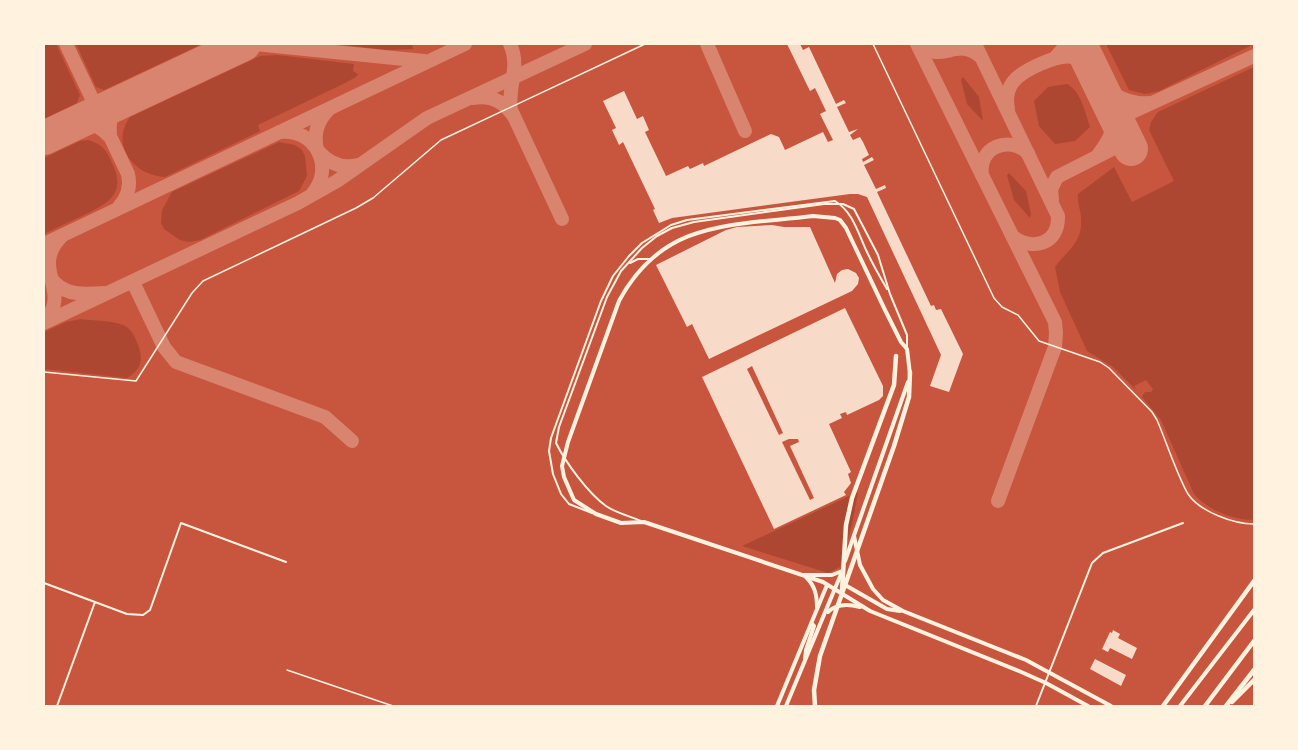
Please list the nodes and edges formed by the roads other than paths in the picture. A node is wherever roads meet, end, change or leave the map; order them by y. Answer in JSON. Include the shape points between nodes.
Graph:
{"nodes":[{"id":1,"x":645,"y":44,"type":"edge"},
{"id":2,"x":873,"y":44,"type":"edge"},
{"id":3,"x":650,"y":259,"type":"junction"},
{"id":4,"x":613,"y":276,"type":"junction"},
{"id":5,"x":890,"y":294,"type":"junction"},
{"id":6,"x":907,"y":349,"type":"junction"},
{"id":7,"x":896,"y":356,"type":"dead end"},
{"id":8,"x":44,"y":372,"type":"edge"},
{"id":9,"x":910,"y":372,"type":"junction"},
{"id":10,"x":596,"y":514,"type":"junction"},
{"id":11,"x":644,"y":522,"type":"junction"},
{"id":12,"x":1183,"y":523,"type":"dead end"},
{"id":13,"x":1254,"y":524,"type":"edge"},
{"id":14,"x":854,"y":533,"type":"junction"},
{"id":15,"x":286,"y":562,"type":"dead end"},
{"id":16,"x":843,"y":571,"type":"junction"},
{"id":17,"x":803,"y":575,"type":"junction"},
{"id":18,"x":839,"y":581,"type":"junction"},
{"id":19,"x":1254,"y":581,"type":"edge"},
{"id":20,"x":44,"y":583,"type":"edge"},
{"id":21,"x":827,"y":585,"type":"junction"},
{"id":22,"x":836,"y":590,"type":"junction"},
{"id":23,"x":841,"y":599,"type":"junction"},
{"id":24,"x":95,"y":602,"type":"junction"},
{"id":25,"x":864,"y":607,"type":"junction"},
{"id":26,"x":817,"y":610,"type":"junction"},
{"id":27,"x":1254,"y":610,"type":"edge"},
{"id":28,"x":903,"y":611,"type":"junction"},
{"id":29,"x":825,"y":615,"type":"junction"},
{"id":30,"x":812,"y":624,"type":"junction"},
{"id":31,"x":1254,"y":641,"type":"edge"},
{"id":32,"x":805,"y":663,"type":"junction"},
{"id":33,"x":287,"y":670,"type":"dead end"},
{"id":34,"x":1254,"y":670,"type":"edge"},
{"id":35,"x":1051,"y":672,"type":"junction"},
{"id":36,"x":1254,"y":680,"type":"edge"},
{"id":37,"x":1046,"y":683,"type":"junction"},
{"id":38,"x":57,"y":706,"type":"edge"},
{"id":39,"x":393,"y":706,"type":"edge"},
{"id":40,"x":777,"y":706,"type":"edge"},
{"id":41,"x":786,"y":706,"type":"edge"},
{"id":42,"x":814,"y":706,"type":"edge"},
{"id":43,"x":1036,"y":706,"type":"edge"},
{"id":44,"x":1088,"y":706,"type":"edge"},
{"id":45,"x":1111,"y":706,"type":"edge"},
{"id":46,"x":1163,"y":706,"type":"edge"},
{"id":47,"x":1180,"y":706,"type":"edge"},
{"id":48,"x":1205,"y":706,"type":"edge"},
{"id":49,"x":1227,"y":706,"type":"edge"}],
"edges":[{"from":1,"to":8,"type":"lane","via":[[441,140],[373,198],[203,281],[136,381]]},
{"from":2,"to":13,"type":"lane","via":[[994,298],[1018,315],[1039,341],[1109,368],[1157,420],[1188,494],[1204,508]]},
{"from":3,"to":4,"type":"street","via":[[638,259]]},
{"from":3,"to":6,"type":"main road","via":[[666,247],[704,230],[813,216],[835,218],[854,242]]},
{"from":3,"to":10,"type":"main road","via":[[630,281],[619,301],[562,466],[574,500]]},
{"from":4,"to":5,"type":"street","via":[[642,243],[679,222],[835,201],[850,214]]},
{"from":4,"to":10,"type":"street","via":[[566,395],[549,451],[561,494],[570,504]]},
{"from":5,"to":6,"type":"street","via":[[907,335]]},
{"from":5,"to":11,"type":"street","via":[[878,255],[854,209],[843,204],[694,222],[672,228],[642,248],[621,271],[607,297],[556,443],[597,499]]},
{"from":6,"to":9,"type":"main road"},
{"from":7,"to":23,"type":"highway","via":[[894,385],[855,489],[846,525]]},
{"from":9,"to":14,"type":"main road"},
{"from":9,"to":23,"type":"highway","via":[[909,397]]},
{"from":10,"to":11,"type":"main road","via":[[621,523]]},
{"from":11,"to":17,"type":"main road"},
{"from":12,"to":35,"type":"street","via":[[1097,557],[1088,571]]},
{"from":14,"to":16,"type":"main road"},
{"from":14,"to":28,"type":"main road","via":[[860,565],[873,589]]},
{"from":15,"to":24,"type":"street","via":[[181,523],[150,610],[143,615],[128,614]]},
{"from":16,"to":17,"type":"main road"},
{"from":16,"to":18,"type":"main road"},
{"from":17,"to":21,"type":"main road"},
{"from":17,"to":26,"type":"main road","via":[[817,596]]},
{"from":18,"to":21,"type":"main road"},
{"from":18,"to":22,"type":"main road"},
{"from":18,"to":28,"type":"main road","via":[[888,609]]},
{"from":19,"to":46,"type":"highway"},
{"from":20,"to":24,"type":"street"},
{"from":21,"to":22,"type":"main road"},
{"from":21,"to":26,"type":"main road"},
{"from":22,"to":25,"type":"main road"},
{"from":22,"to":29,"type":"main road"},
{"from":23,"to":42,"type":"highway","via":[[820,656]]},
{"from":24,"to":38,"type":"street"},
{"from":25,"to":29,"type":"main road","via":[[841,606]]},
{"from":25,"to":37,"type":"main road"},
{"from":26,"to":30,"type":"main road"},
{"from":27,"to":47,"type":"main road"},
{"from":28,"to":35,"type":"main road"},
{"from":29,"to":32,"type":"main road"},
{"from":30,"to":32,"type":"main road"},
{"from":30,"to":40,"type":"main road"},
{"from":31,"to":48,"type":"highway"},
{"from":32,"to":41,"type":"main road"},
{"from":33,"to":39,"type":"lane"},
{"from":34,"to":49,"type":"highway"},
{"from":35,"to":37,"type":"street"},
{"from":35,"to":45,"type":"main road"},
{"from":36,"to":49,"type":"highway"},
{"from":37,"to":43,"type":"street"},
{"from":37,"to":44,"type":"main road"}]}
